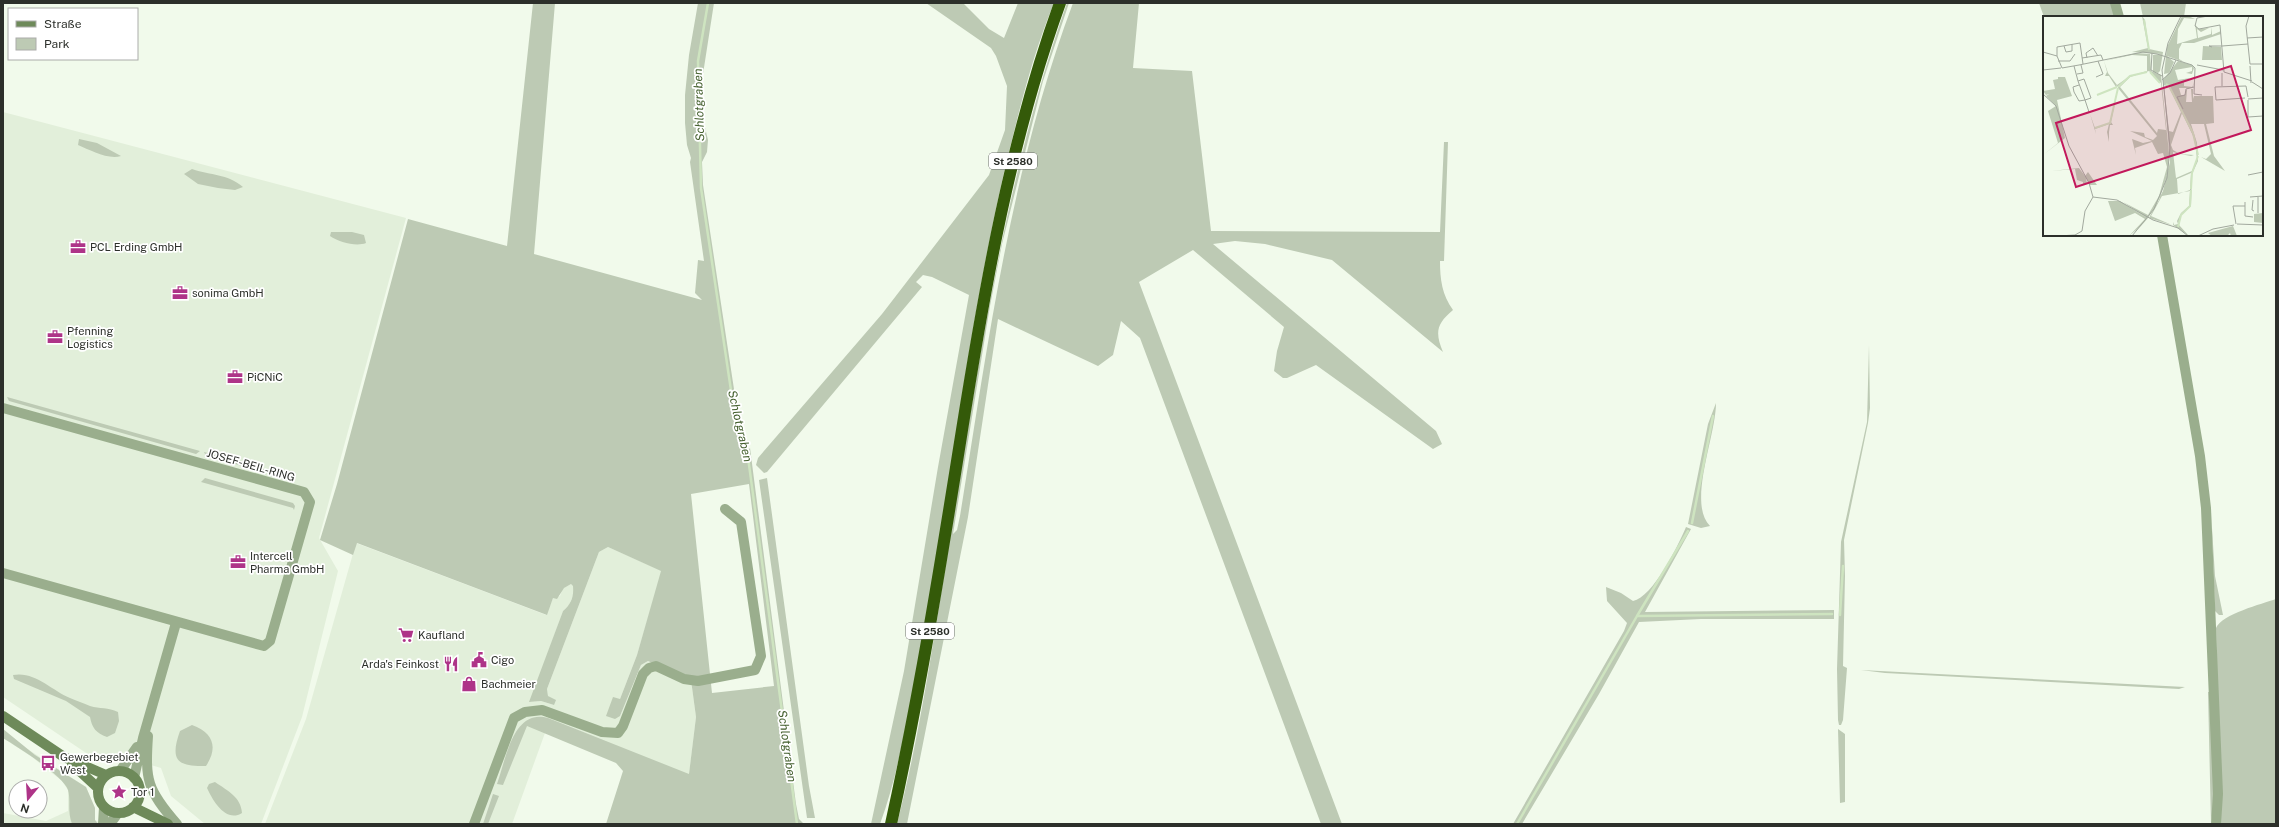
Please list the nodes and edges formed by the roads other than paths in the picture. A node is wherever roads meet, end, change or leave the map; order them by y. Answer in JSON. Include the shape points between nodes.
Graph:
{"nodes":[{"id":1,"x":1060,"y":3,"type":"edge"},
{"id":2,"x":2115,"y":3,"type":"edge"},
{"id":3,"x":2119,"y":16,"type":"edge"},
{"id":4,"x":2162,"y":236,"type":"edge"},
{"id":5,"x":3,"y":408,"type":"edge"},
{"id":6,"x":725,"y":509,"type":"dead end"},
{"id":7,"x":3,"y":574,"type":"edge"},
{"id":8,"x":176,"y":623,"type":"junction"},
{"id":9,"x":3,"y":716,"type":"edge"},
{"id":10,"x":149,"y":720,"type":"junction"},
{"id":11,"x":143,"y":738,"type":"junction"},
{"id":12,"x":64,"y":757,"type":"junction"},
{"id":13,"x":120,"y":771,"type":"junction"},
{"id":14,"x":106,"y":775,"type":"junction"},
{"id":15,"x":134,"y":778,"type":"junction"},
{"id":16,"x":98,"y":788,"type":"junction"},
{"id":17,"x":139,"y":797,"type":"junction"},
{"id":18,"x":104,"y":807,"type":"junction"},
{"id":19,"x":133,"y":808,"type":"junction"},
{"id":20,"x":118,"y":813,"type":"junction"},
{"id":21,"x":166,"y":823,"type":"edge"},
{"id":22,"x":103,"y":824,"type":"edge"},
{"id":23,"x":110,"y":824,"type":"edge"},
{"id":24,"x":177,"y":824,"type":"edge"},
{"id":25,"x":474,"y":824,"type":"edge"},
{"id":26,"x":891,"y":824,"type":"edge"},
{"id":27,"x":2216,"y":824,"type":"edge"}],
"edges":[{"from":1,"to":26,"type":"highway","number":"St 2580","via":[[1030,96],[1001,215],[972,366],[920,684]]},
{"from":2,"to":3,"type":"street"},
{"from":4,"to":27,"type":"street","via":[[2200,456],[2206,508],[2218,794]]},
{"from":5,"to":8,"type":"street","name":"JOSEF-BEIL-RING","via":[[304,492],[310,502],[270,641],[264,646]]},
{"from":6,"to":25,"type":"street","via":[[742,522],[761,656],[755,670],[698,681],[684,679],[656,666],[649,668],[643,674],[618,733],[602,732],[542,710],[525,712],[514,718]]},
{"from":7,"to":8,"type":"street","name":"JOSEF-BEIL-RING"},
{"from":8,"to":10,"type":"street"},
{"from":9,"to":12,"type":"street"},
{"from":10,"to":11,"type":"street"},
{"from":10,"to":24,"type":"street","via":[[146,766],[148,782],[155,798]]},
{"from":11,"to":13,"type":"street"},
{"from":11,"to":15,"type":"street"},
{"from":12,"to":14,"type":"street"},
{"from":12,"to":16,"type":"street"},
{"from":13,"to":14,"type":"street"},
{"from":13,"to":15,"type":"street"},
{"from":14,"to":16,"type":"street"},
{"from":15,"to":17,"type":"street","via":[[139,787]]},
{"from":16,"to":18,"type":"street","via":[[99,798]]},
{"from":17,"to":19,"type":"street"},
{"from":17,"to":21,"type":"street"},
{"from":18,"to":20,"type":"street"},
{"from":18,"to":22,"type":"street"},
{"from":19,"to":20,"type":"street"},
{"from":19,"to":21,"type":"street"},
{"from":20,"to":23,"type":"street"}]}
